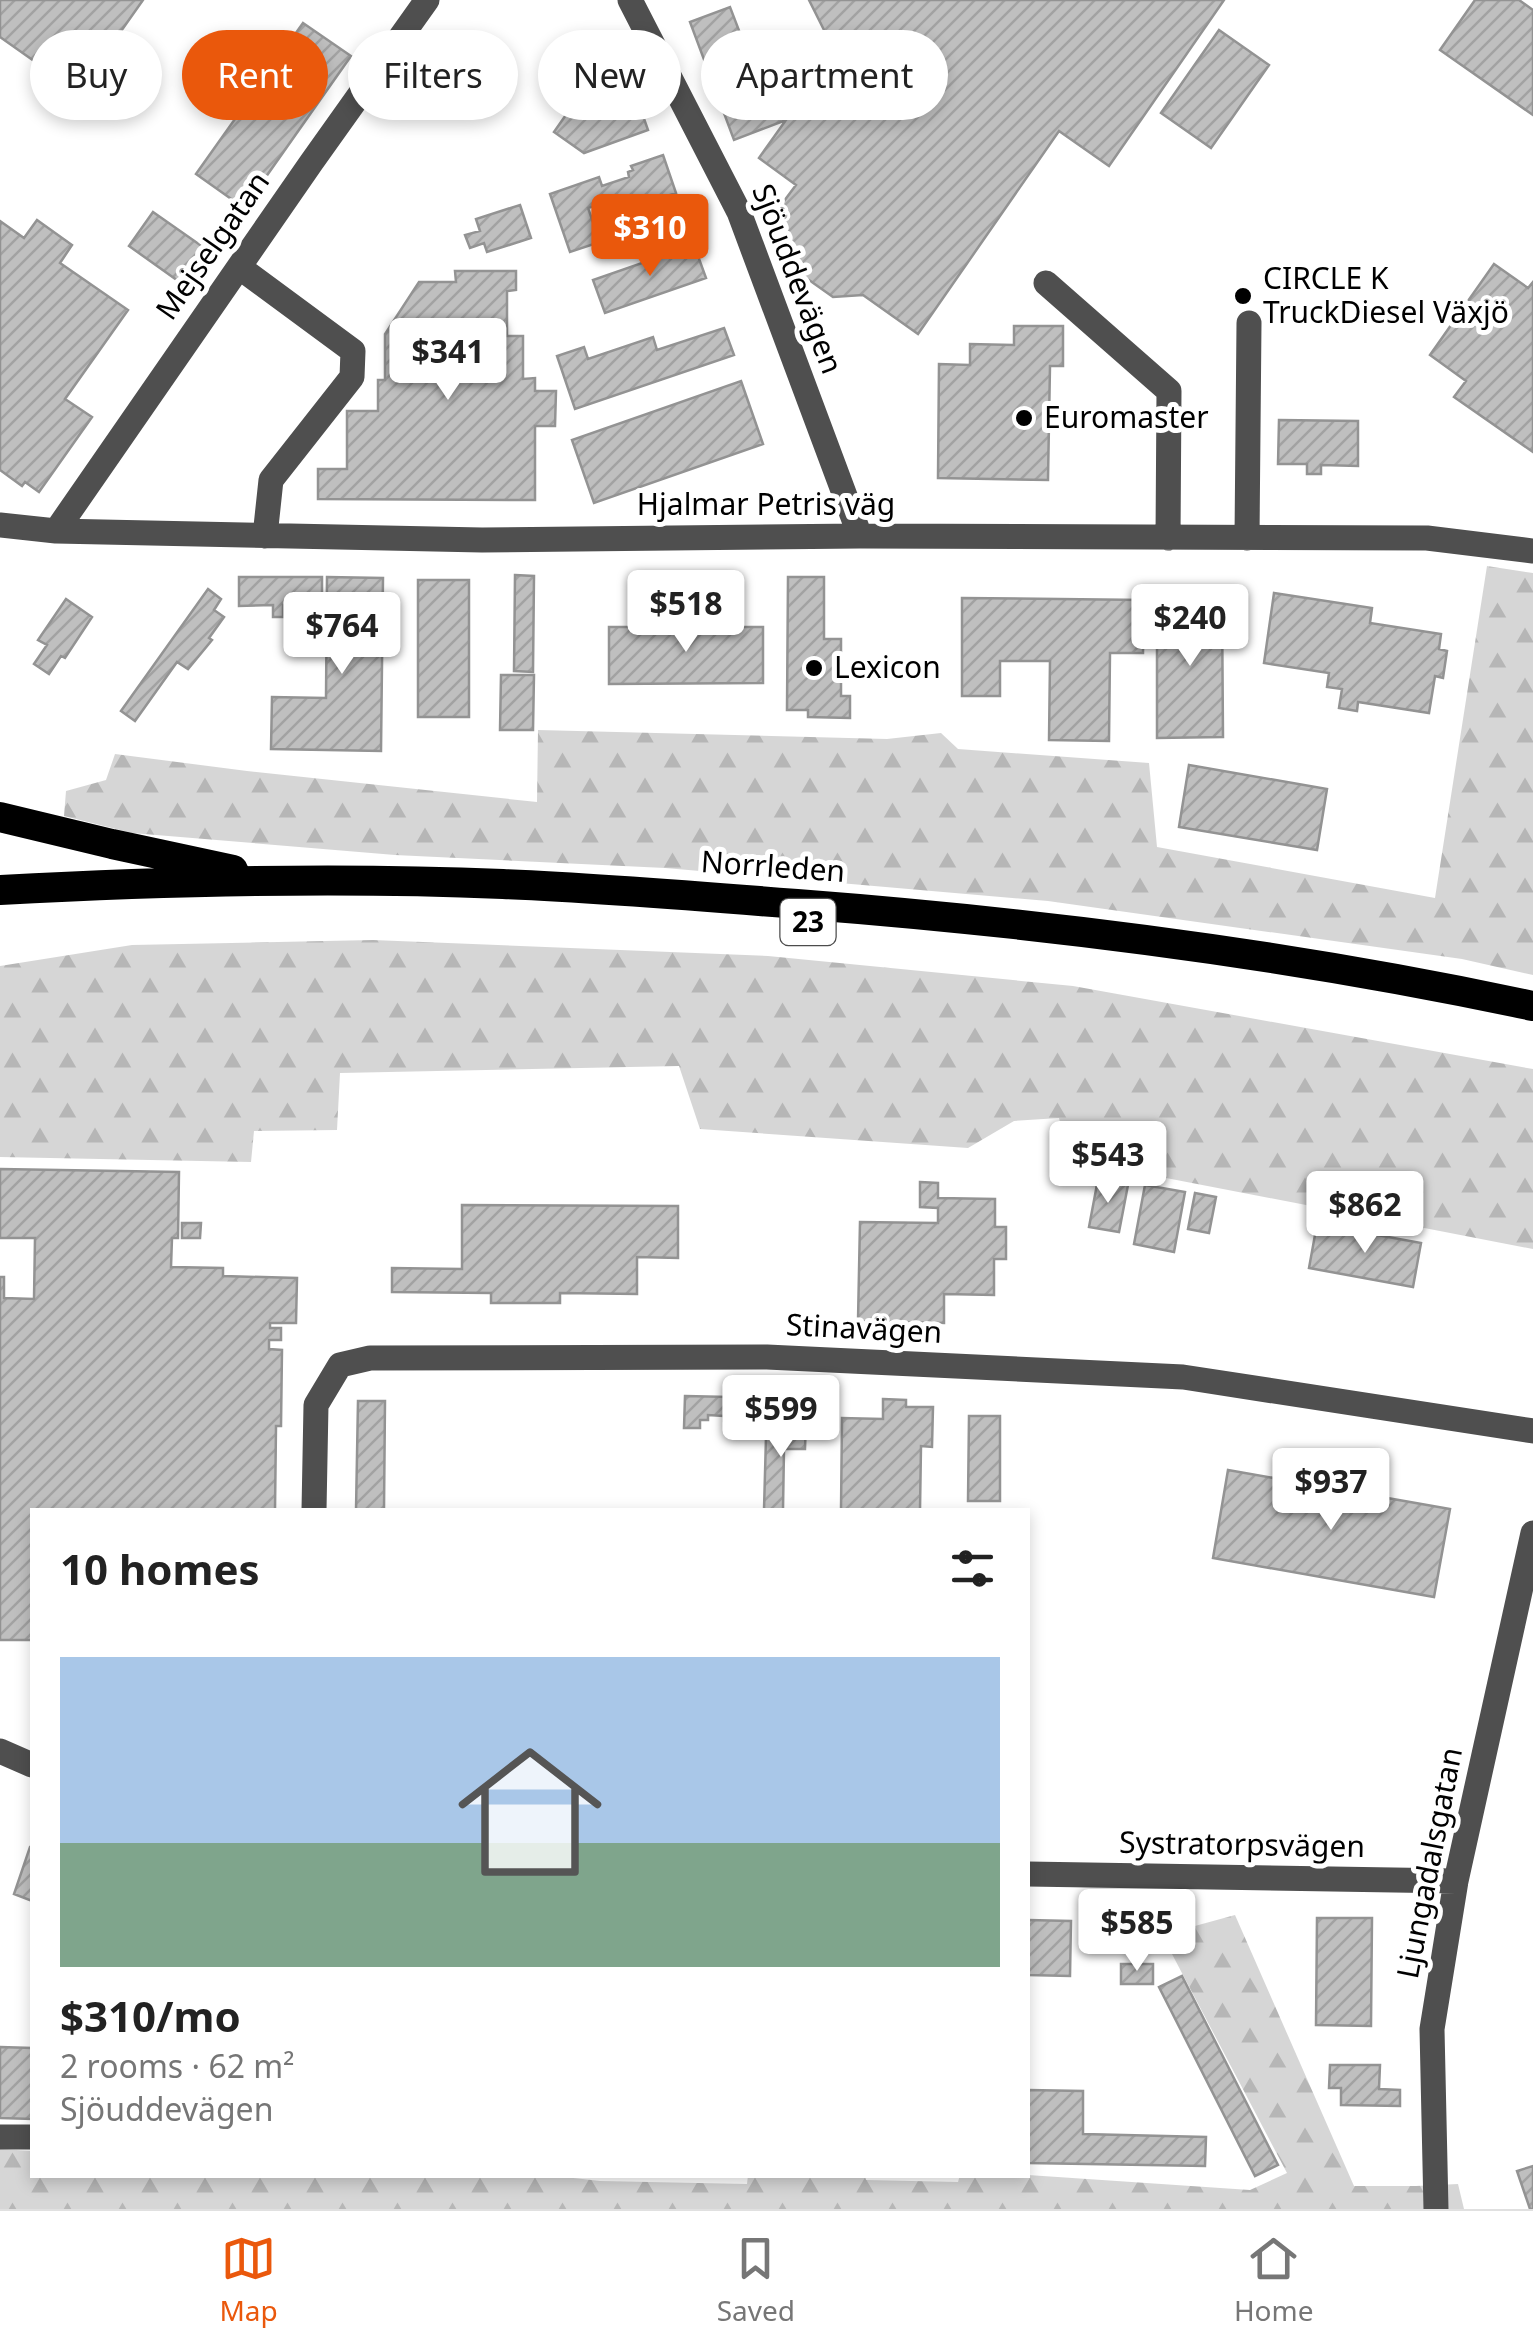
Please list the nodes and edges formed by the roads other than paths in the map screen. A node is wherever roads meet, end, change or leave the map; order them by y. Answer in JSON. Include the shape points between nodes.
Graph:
{"nodes":[{"id":1,"x":427,"y":0,"type":"edge"},
{"id":2,"x":630,"y":0,"type":"edge"},
{"id":3,"x":239,"y":267,"type":"junction"},
{"id":4,"x":1046,"y":283,"type":"dead end"},
{"id":5,"x":1249,"y":323,"type":"dead end"},
{"id":6,"x":0,"y":525,"type":"edge"},
{"id":7,"x":56,"y":531,"type":"junction"},
{"id":8,"x":266,"y":536,"type":"junction"},
{"id":9,"x":860,"y":536,"type":"junction"},
{"id":10,"x":1168,"y":538,"type":"junction"},
{"id":11,"x":1247,"y":538,"type":"junction"},
{"id":12,"x":1533,"y":551,"type":"edge"},
{"id":13,"x":0,"y":816,"type":"edge"},
{"id":14,"x":284,"y":880,"type":"junction"},
{"id":15,"x":0,"y":890,"type":"edge"},
{"id":16,"x":0,"y":909,"type":"edge"},
{"id":17,"x":1533,"y":1006,"type":"edge"},
{"id":18,"x":1533,"y":1026,"type":"edge"},
{"id":19,"x":1533,"y":1432,"type":"edge"},
{"id":20,"x":314,"y":1508,"type":"edge"},
{"id":21,"x":1533,"y":1533,"type":"edge"},
{"id":22,"x":0,"y":1751,"type":"edge"},
{"id":23,"x":30,"y":1764,"type":"edge"},
{"id":24,"x":1030,"y":1874,"type":"edge"},
{"id":25,"x":1456,"y":1881,"type":"junction"},
{"id":26,"x":0,"y":2137,"type":"edge"},
{"id":27,"x":30,"y":2137,"type":"edge"},
{"id":28,"x":1436,"y":2209,"type":"edge"}],
"edges":[{"from":1,"to":3,"type":"street","name":"Mejselgatan"},
{"from":2,"to":9,"type":"street","name":"Sjöuddevägen","via":[[739,212]]},
{"from":3,"to":7,"type":"street","name":"Mejselgatan"},
{"from":3,"to":8,"type":"street","via":[[353,350],[352,377],[270,480]]},
{"from":4,"to":10,"type":"street","via":[[1169,391]]},
{"from":5,"to":11,"type":"street"},
{"from":6,"to":7,"type":"street","name":"Hjalmar Petris väg"},
{"from":7,"to":8,"type":"street","name":"Hjalmar Petris väg"},
{"from":8,"to":9,"type":"street","name":"Hjalmar Petris väg"},
{"from":9,"to":10,"type":"street","name":"Hjalmar Petris väg"},
{"from":10,"to":11,"type":"street","name":"Hjalmar Petris väg"},
{"from":11,"to":12,"type":"street","name":"Hjalmar Petris väg","via":[[1427,538]]},
{"from":13,"to":14,"type":"highway"},
{"from":14,"to":15,"type":"highway","name":"Norrleden","number":"23"},
{"from":14,"to":17,"type":"highway","name":"Norrleden","number":"23","via":[[561,888],[964,918],[1195,946]]},
{"from":16,"to":18,"type":"highway","name":"Norrleden","number":"23","via":[[285,901],[791,920],[1194,966]]},
{"from":19,"to":20,"type":"street","name":"Stinavägen","via":[[1184,1377],[767,1356],[370,1358],[340,1366],[316,1405]]},
{"from":21,"to":25,"type":"street","name":"Ljungadalsgatan"},
{"from":22,"to":23,"type":"street"},
{"from":24,"to":25,"type":"street","name":"Systratorpsvägen"},
{"from":25,"to":28,"type":"street","name":"Ljungadalsgatan","via":[[1432,2028]]},
{"from":26,"to":27,"type":"street"}]}
